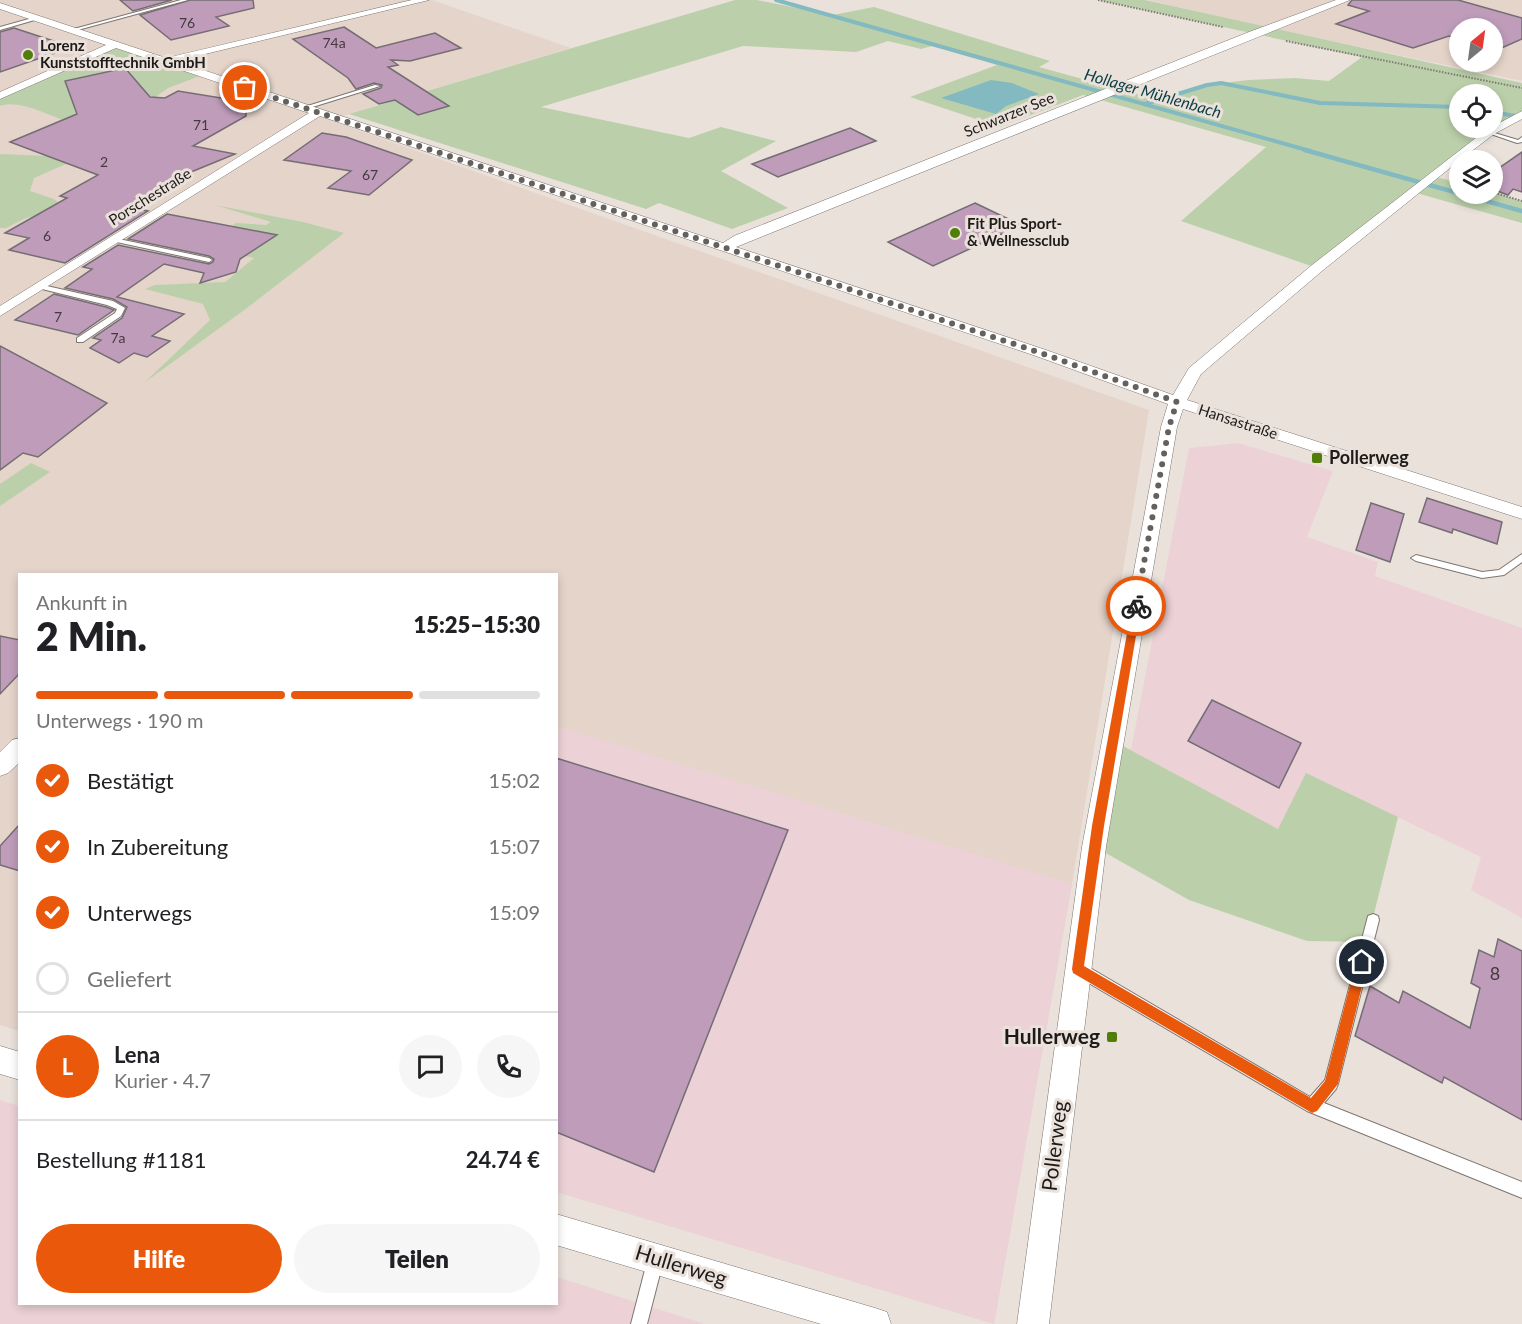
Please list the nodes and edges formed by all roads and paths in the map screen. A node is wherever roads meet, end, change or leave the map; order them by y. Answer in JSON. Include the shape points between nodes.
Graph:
{"nodes":[{"id":1,"x":186,"y":0,"type":"edge"},
{"id":2,"x":424,"y":0,"type":"edge"},
{"id":3,"x":1098,"y":0,"type":"edge"},
{"id":4,"x":1341,"y":0,"type":"edge"},
{"id":5,"x":0,"y":6,"type":"edge"},
{"id":6,"x":36,"y":18,"type":"junction"},
{"id":7,"x":0,"y":29,"type":"edge"},
{"id":8,"x":72,"y":30,"type":"junction"},
{"id":9,"x":1252,"y":34,"type":"junction"},
{"id":10,"x":116,"y":44,"type":"junction"},
{"id":11,"x":167,"y":62,"type":"junction"},
{"id":12,"x":377,"y":86,"type":"dead end"},
{"id":13,"x":1522,"y":88,"type":"edge"},
{"id":14,"x":0,"y":96,"type":"edge"},
{"id":15,"x":304,"y":108,"type":"junction"},
{"id":16,"x":320,"y":112,"type":"junction"},
{"id":17,"x":1522,"y":114,"type":"edge"},
{"id":18,"x":1503,"y":125,"type":"edge"},
{"id":19,"x":1503,"y":137,"type":"edge"},
{"id":20,"x":1482,"y":138,"type":"edge"},
{"id":21,"x":1522,"y":139,"type":"edge"},
{"id":22,"x":1503,"y":195,"type":"edge"},
{"id":23,"x":1522,"y":201,"type":"edge"},
{"id":24,"x":114,"y":240,"type":"junction"},
{"id":25,"x":724,"y":248,"type":"junction"},
{"id":26,"x":209,"y":260,"type":"dead end"},
{"id":27,"x":40,"y":286,"type":"junction"},
{"id":28,"x":0,"y":312,"type":"edge"},
{"id":29,"x":80,"y":340,"type":"dead end"},
{"id":30,"x":1177,"y":402,"type":"junction"},
{"id":31,"x":1522,"y":513,"type":"edge"},
{"id":32,"x":1522,"y":557,"type":"edge"},
{"id":33,"x":1416,"y":558,"type":"dead end"},
{"id":34,"x":18,"y":749,"type":"edge"},
{"id":35,"x":0,"y":766,"type":"edge"},
{"id":36,"x":1373,"y":920,"type":"dead end"},
{"id":37,"x":1078,"y":969,"type":"junction"},
{"id":38,"x":0,"y":1060,"type":"edge"},
{"id":39,"x":18,"y":1065,"type":"edge"},
{"id":40,"x":1312,"y":1106,"type":"junction"},
{"id":41,"x":1522,"y":1190,"type":"edge"},
{"id":42,"x":558,"y":1230,"type":"edge"},
{"id":43,"x":655,"y":1258,"type":"junction"},
{"id":44,"x":639,"y":1324,"type":"edge"},
{"id":45,"x":875,"y":1324,"type":"edge"},
{"id":46,"x":1033,"y":1324,"type":"edge"}],
"edges":[{"from":1,"to":8,"type":"lane"},
{"from":2,"to":11,"type":"street"},
{"from":3,"to":9,"type":"path"},
{"from":4,"to":9,"type":"street","name":"Schwarzer See"},
{"from":5,"to":6,"type":"street","name":"Hansastraße"},
{"from":6,"to":7,"type":"lane"},
{"from":6,"to":8,"type":"street","name":"Hansastraße"},
{"from":8,"to":10,"type":"street","name":"Hansastraße"},
{"from":9,"to":13,"type":"path"},
{"from":9,"to":25,"type":"street","name":"Schwarzer See"},
{"from":10,"to":11,"type":"street","name":"Hansastraße"},
{"from":10,"to":14,"type":"street"},
{"from":11,"to":15,"type":"street","name":"Hansastraße"},
{"from":12,"to":15,"type":"lane"},
{"from":15,"to":16,"type":"street","name":"Hansastraße"},
{"from":16,"to":24,"type":"street","name":"Porschestraße"},
{"from":16,"to":25,"type":"street","name":"Hansastraße"},
{"from":17,"to":18,"type":"street","name":"Pollerweg"},
{"from":19,"to":21,"type":"lane","via":[[1518,142]]},
{"from":20,"to":30,"type":"street","name":"Pollerweg","via":[[1317,268],[1195,371]]},
{"from":22,"to":23,"type":"path"},
{"from":24,"to":26,"type":"lane"},
{"from":24,"to":27,"type":"street","name":"Porschestraße"},
{"from":25,"to":30,"type":"street","name":"Hansastraße"},
{"from":27,"to":28,"type":"street","name":"Porschestraße"},
{"from":27,"to":29,"type":"lane","via":[[121,308]]},
{"from":30,"to":31,"type":"street","name":"Hansastraße"},
{"from":30,"to":37,"type":"street","name":"Pollerweg","via":[[1169,427],[1112,740]]},
{"from":32,"to":33,"type":"lane","via":[[1501,573],[1482,575]]},
{"from":34,"to":35,"type":"street"},
{"from":36,"to":40,"type":"lane","via":[[1331,1084]]},
{"from":37,"to":40,"type":"lane"},
{"from":37,"to":46,"type":"street","name":"Pollerweg"},
{"from":38,"to":39,"type":"street"},
{"from":40,"to":41,"type":"lane"},
{"from":42,"to":43,"type":"street","name":"Hullerweg"},
{"from":43,"to":44,"type":"lane"},
{"from":43,"to":45,"type":"street","name":"Hullerweg"}]}
